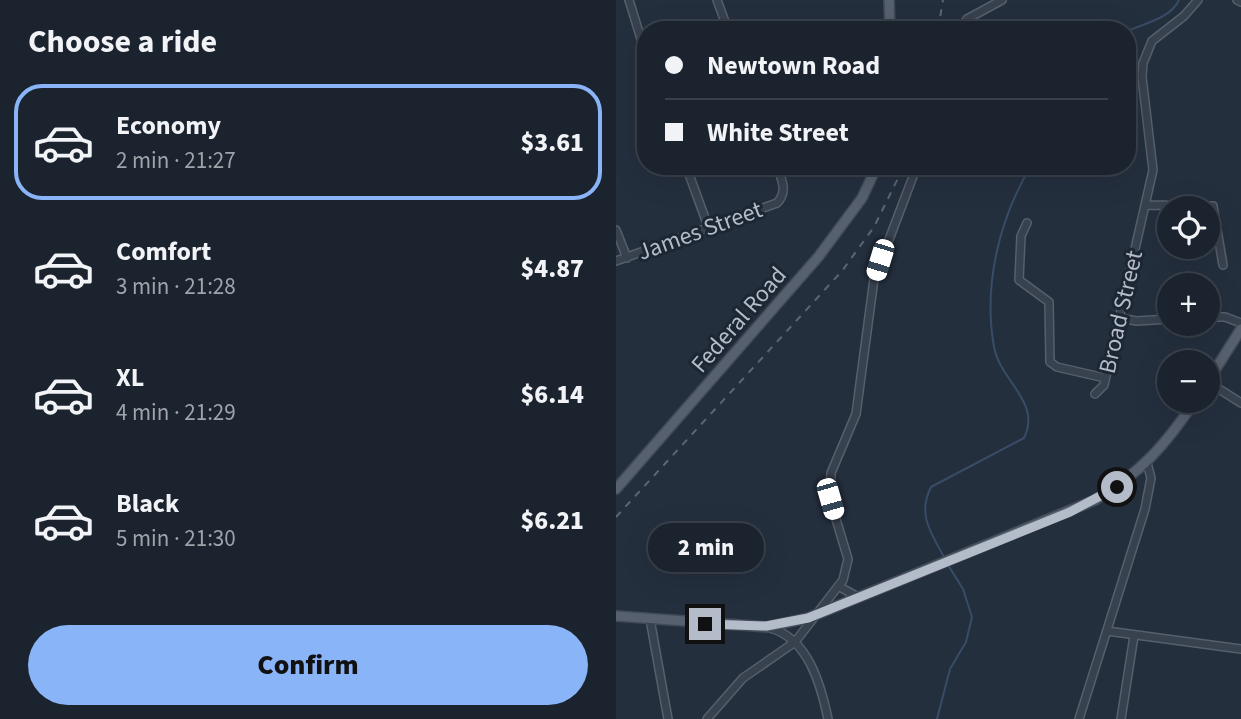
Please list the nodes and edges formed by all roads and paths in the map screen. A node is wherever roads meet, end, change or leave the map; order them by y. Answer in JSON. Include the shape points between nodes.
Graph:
{"nodes":[{"id":1,"x":629,"y":0,"type":"edge"},
{"id":2,"x":717,"y":0,"type":"edge"},
{"id":3,"x":889,"y":0,"type":"edge"},
{"id":4,"x":1002,"y":0,"type":"edge"},
{"id":5,"x":1198,"y":0,"type":"edge"},
{"id":6,"x":725,"y":21,"type":"edge"},
{"id":7,"x":890,"y":21,"type":"edge"},
{"id":8,"x":966,"y":21,"type":"edge"},
{"id":9,"x":637,"y":26,"type":"edge"},
{"id":10,"x":689,"y":175,"type":"edge"},
{"id":11,"x":780,"y":175,"type":"edge"},
{"id":12,"x":873,"y":175,"type":"edge"},
{"id":13,"x":913,"y":175,"type":"edge"},
{"id":14,"x":1146,"y":205,"type":"junction"},
{"id":15,"x":1027,"y":223,"type":"dead end"},
{"id":16,"x":709,"y":229,"type":"junction"},
{"id":17,"x":616,"y":230,"type":"edge"},
{"id":18,"x":627,"y":258,"type":"junction"},
{"id":19,"x":616,"y":261,"type":"edge"},
{"id":20,"x":1223,"y":265,"type":"dead end"},
{"id":21,"x":1220,"y":317,"type":"edge"},
{"id":22,"x":1118,"y":318,"type":"junction"},
{"id":23,"x":1157,"y":320,"type":"edge"},
{"id":24,"x":1241,"y":323,"type":"edge"},
{"id":25,"x":1241,"y":329,"type":"edge"},
{"id":26,"x":1220,"y":363,"type":"edge"},
{"id":27,"x":1105,"y":379,"type":"junction"},
{"id":28,"x":1220,"y":390,"type":"edge"},
{"id":29,"x":1095,"y":394,"type":"dead end"},
{"id":30,"x":1241,"y":403,"type":"edge"},
{"id":31,"x":1186,"y":413,"type":"edge"},
{"id":32,"x":1147,"y":463,"type":"junction"},
{"id":33,"x":616,"y":489,"type":"edge"},
{"id":34,"x":838,"y":586,"type":"junction"},
{"id":35,"x":858,"y":597,"type":"junction"},
{"id":36,"x":616,"y":616,"type":"edge"},
{"id":37,"x":814,"y":616,"type":"junction"},
{"id":38,"x":650,"y":619,"type":"junction"},
{"id":39,"x":766,"y":626,"type":"junction"},
{"id":40,"x":1107,"y":631,"type":"junction"},
{"id":41,"x":1135,"y":636,"type":"junction"},
{"id":42,"x":795,"y":642,"type":"junction"},
{"id":43,"x":1241,"y":649,"type":"edge"},
{"id":44,"x":668,"y":719,"type":"edge"},
{"id":45,"x":707,"y":719,"type":"edge"},
{"id":46,"x":828,"y":719,"type":"edge"},
{"id":47,"x":1079,"y":719,"type":"edge"},
{"id":48,"x":1121,"y":719,"type":"edge"}],
"edges":[{"from":1,"to":9,"type":"street"},
{"from":2,"to":6,"type":"street"},
{"from":3,"to":7,"type":"main road"},
{"from":4,"to":8,"type":"street"},
{"from":5,"to":14,"type":"street","name":"Broad Street","via":[[1152,41],[1143,63],[1154,160]]},
{"from":10,"to":16,"type":"street"},
{"from":11,"to":16,"type":"street","name":"James Street","via":[[783,197],[769,207]]},
{"from":12,"to":33,"type":"main road","name":"Federal Road","via":[[840,230]]},
{"from":13,"to":34,"type":"street","via":[[874,279],[856,414],[831,473],[830,499],[848,559]]},
{"from":14,"to":20,"type":"street","via":[[1210,204],[1215,208]]},
{"from":14,"to":22,"type":"street","name":"Broad Street"},
{"from":15,"to":27,"type":"street","via":[[1021,236],[1019,279],[1049,302],[1050,362]]},
{"from":16,"to":18,"type":"street","name":"James Street"},
{"from":17,"to":18,"type":"street"},
{"from":18,"to":19,"type":"street","name":"James Street"},
{"from":21,"to":24,"type":"street"},
{"from":22,"to":23,"type":"street"},
{"from":22,"to":27,"type":"street","name":"Broad Street"},
{"from":25,"to":26,"type":"main road"},
{"from":27,"to":29,"type":"street","name":"Broad Street"},
{"from":28,"to":30,"type":"street"},
{"from":31,"to":32,"type":"main road"},
{"from":32,"to":35,"type":"main road","via":[[1095,500]]},
{"from":32,"to":40,"type":"street","via":[[1151,478],[1145,509]]},
{"from":34,"to":35,"type":"street"},
{"from":34,"to":37,"type":"street"},
{"from":35,"to":37,"type":"main road"},
{"from":36,"to":38,"type":"main road"},
{"from":37,"to":39,"type":"main road"},
{"from":37,"to":42,"type":"street"},
{"from":38,"to":39,"type":"main road"},
{"from":38,"to":44,"type":"street"},
{"from":39,"to":42,"type":"street"},
{"from":40,"to":41,"type":"street"},
{"from":40,"to":47,"type":"street"},
{"from":41,"to":43,"type":"street"},
{"from":41,"to":48,"type":"street"},
{"from":42,"to":45,"type":"street","via":[[743,678]]},
{"from":42,"to":46,"type":"street","via":[[818,678]]}]}
